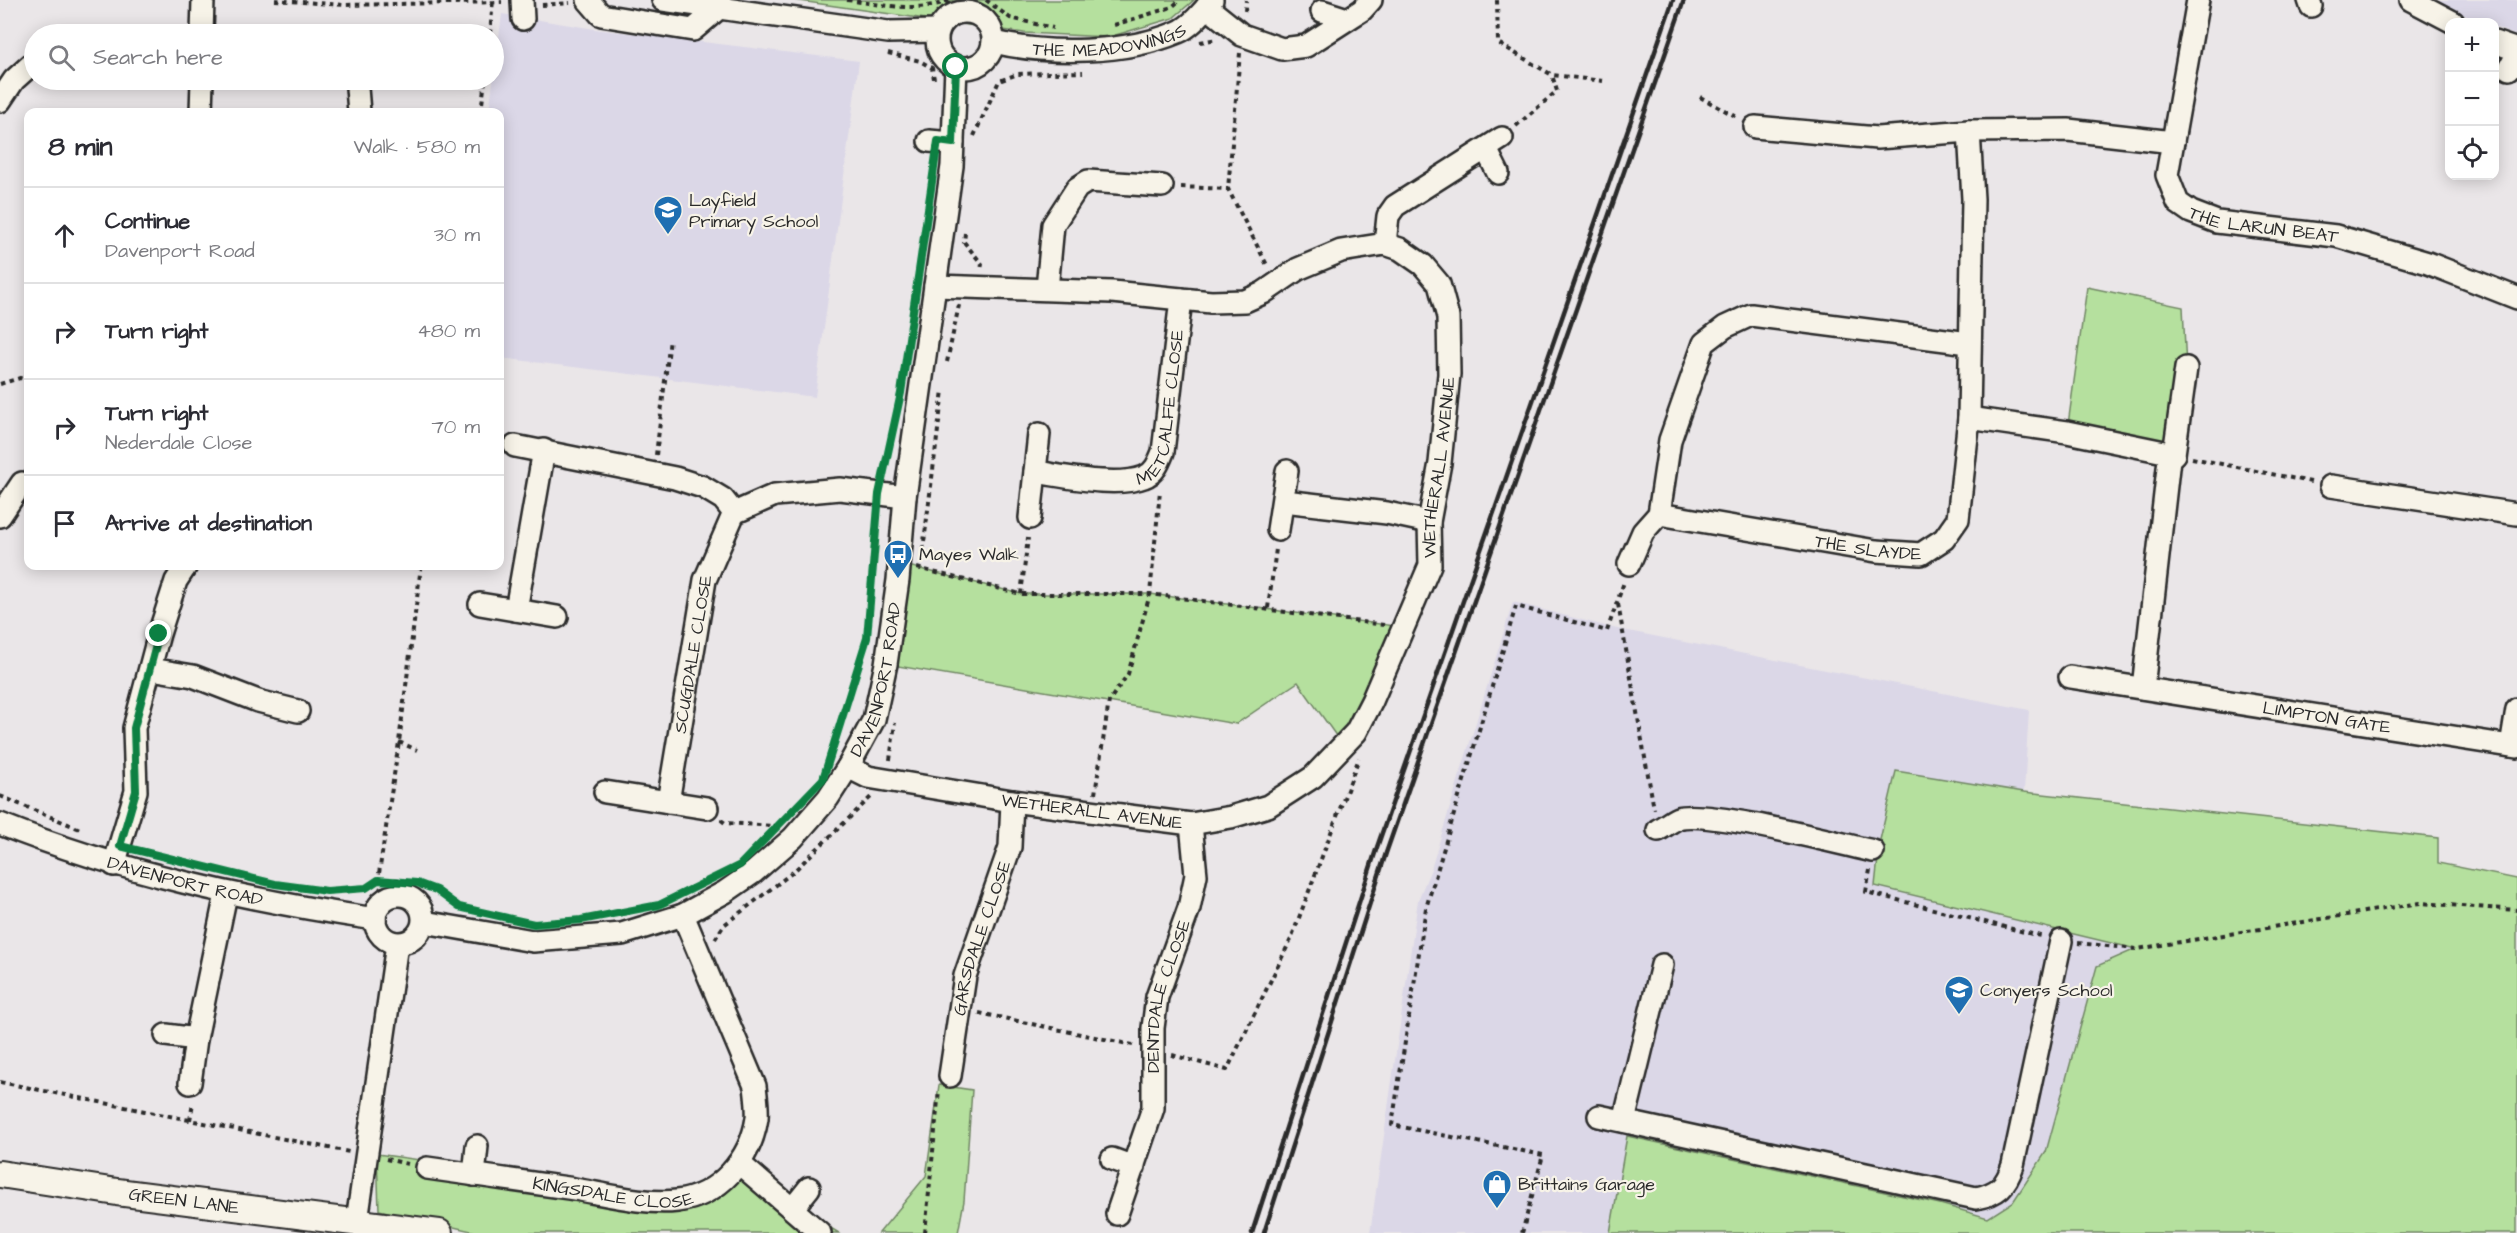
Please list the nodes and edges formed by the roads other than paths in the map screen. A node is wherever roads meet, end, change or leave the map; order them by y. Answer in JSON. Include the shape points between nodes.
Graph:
{"nodes":[{"id":1,"x":203,"y":0,"type":"edge"},
{"id":2,"x":663,"y":0,"type":"edge"},
{"id":3,"x":1371,"y":0,"type":"edge"},
{"id":4,"x":2198,"y":0,"type":"edge"},
{"id":5,"x":2410,"y":0,"type":"edge"},
{"id":6,"x":588,"y":1,"type":"edge"},
{"id":7,"x":1209,"y":4,"type":"edge"},
{"id":8,"x":733,"y":6,"type":"edge"},
{"id":9,"x":1322,"y":11,"type":"dead end"},
{"id":10,"x":2445,"y":18,"type":"edge"},
{"id":11,"x":1347,"y":19,"type":"junction"},
{"id":12,"x":202,"y":24,"type":"edge"},
{"id":13,"x":938,"y":31,"type":"junction"},
{"id":14,"x":994,"y":42,"type":"junction"},
{"id":15,"x":2499,"y":44,"type":"edge"},
{"id":16,"x":2517,"y":50,"type":"edge"},
{"id":17,"x":24,"y":66,"type":"edge"},
{"id":18,"x":956,"y":67,"type":"junction"},
{"id":19,"x":7,"y":74,"type":"edge"},
{"id":20,"x":202,"y":90,"type":"edge"},
{"id":21,"x":357,"y":90,"type":"edge"},
{"id":22,"x":0,"y":101,"type":"edge"},
{"id":23,"x":201,"y":108,"type":"edge"},
{"id":24,"x":359,"y":108,"type":"edge"},
{"id":25,"x":1755,"y":127,"type":"road end"},
{"id":26,"x":1969,"y":131,"type":"junction"},
{"id":27,"x":929,"y":141,"type":"dead end"},
{"id":28,"x":2173,"y":142,"type":"junction"},
{"id":29,"x":963,"y":145,"type":"junction"},
{"id":30,"x":1498,"y":173,"type":"dead end"},
{"id":31,"x":1162,"y":186,"type":"road end"},
{"id":32,"x":1385,"y":244,"type":"junction"},
{"id":33,"x":935,"y":286,"type":"junction"},
{"id":34,"x":1047,"y":289,"type":"junction"},
{"id":35,"x":2517,"y":298,"type":"edge"},
{"id":36,"x":1181,"y":299,"type":"junction"},
{"id":37,"x":1969,"y":343,"type":"junction"},
{"id":38,"x":2186,"y":368,"type":"dead end"},
{"id":39,"x":1969,"y":418,"type":"junction"},
{"id":40,"x":1039,"y":434,"type":"dead end"},
{"id":41,"x":515,"y":446,"type":"dead end"},
{"id":42,"x":544,"y":450,"type":"junction"},
{"id":43,"x":2174,"y":454,"type":"junction"},
{"id":44,"x":1287,"y":471,"type":"dead end"},
{"id":45,"x":1035,"y":472,"type":"junction"},
{"id":46,"x":22,"y":483,"type":"dead end"},
{"id":47,"x":2331,"y":486,"type":"road end"},
{"id":48,"x":905,"y":497,"type":"junction"},
{"id":49,"x":1284,"y":501,"type":"junction"},
{"id":50,"x":1,"y":513,"type":"edge"},
{"id":51,"x":734,"y":513,"type":"junction"},
{"id":52,"x":1659,"y":514,"type":"junction"},
{"id":53,"x":2517,"y":514,"type":"edge"},
{"id":54,"x":1030,"y":518,"type":"road end"},
{"id":55,"x":1429,"y":522,"type":"junction"},
{"id":56,"x":1278,"y":530,"type":"road end"},
{"id":57,"x":1629,"y":564,"type":"road end"},
{"id":58,"x":183,"y":570,"type":"edge"},
{"id":59,"x":480,"y":604,"type":"dead end"},
{"id":60,"x":516,"y":610,"type":"junction"},
{"id":61,"x":556,"y":617,"type":"dead end"},
{"id":62,"x":151,"y":669,"type":"junction"},
{"id":63,"x":2070,"y":678,"type":"dead end"},
{"id":64,"x":2143,"y":688,"type":"junction"},
{"id":65,"x":2517,"y":710,"type":"edge"},
{"id":66,"x":298,"y":711,"type":"dead end"},
{"id":67,"x":2514,"y":747,"type":"edge"},
{"id":68,"x":839,"y":762,"type":"junction"},
{"id":69,"x":606,"y":792,"type":"dead end"},
{"id":70,"x":1012,"y":801,"type":"junction"},
{"id":71,"x":668,"y":802,"type":"junction"},
{"id":72,"x":707,"y":808,"type":"road end"},
{"id":73,"x":0,"y":824,"type":"edge"},
{"id":74,"x":1191,"y":824,"type":"junction"},
{"id":75,"x":1658,"y":830,"type":"road end"},
{"id":76,"x":1873,"y":851,"type":"road end"},
{"id":77,"x":114,"y":865,"type":"junction"},
{"id":78,"x":226,"y":894,"type":"junction"},
{"id":79,"x":683,"y":915,"type":"junction"},
{"id":80,"x":375,"y":919,"type":"junction"},
{"id":81,"x":424,"y":922,"type":"junction"},
{"id":82,"x":2061,"y":941,"type":"road end"},
{"id":83,"x":397,"y":944,"type":"junction"},
{"id":84,"x":1662,"y":964,"type":"dead end"},
{"id":85,"x":166,"y":1035,"type":"dead end"},
{"id":86,"x":196,"y":1039,"type":"junction"},
{"id":87,"x":950,"y":1076,"type":"road end"},
{"id":88,"x":190,"y":1083,"type":"dead end"},
{"id":89,"x":1599,"y":1116,"type":"dead end"},
{"id":90,"x":1624,"y":1121,"type":"junction"},
{"id":91,"x":477,"y":1146,"type":"dead end"},
{"id":92,"x":1112,"y":1158,"type":"dead end"},
{"id":93,"x":739,"y":1163,"type":"junction"},
{"id":94,"x":428,"y":1167,"type":"road end"},
{"id":95,"x":1134,"y":1167,"type":"junction"},
{"id":96,"x":0,"y":1174,"type":"edge"},
{"id":97,"x":474,"y":1175,"type":"junction"},
{"id":98,"x":809,"y":1188,"type":"dead end"},
{"id":99,"x":793,"y":1208,"type":"junction"},
{"id":100,"x":1117,"y":1214,"type":"dead end"},
{"id":101,"x":357,"y":1221,"type":"junction"},
{"id":102,"x":439,"y":1233,"type":"edge"},
{"id":103,"x":820,"y":1233,"type":"edge"}],
"edges":[{"from":1,"to":12,"type":"street"},
{"from":2,"to":8,"type":"street"},
{"from":3,"to":11,"type":"street"},
{"from":4,"to":28,"type":"street","name":"THE LARUN BEAT"},
{"from":5,"to":10,"type":"street"},
{"from":6,"to":8,"type":"street","via":[[601,15],[693,30]]},
{"from":7,"to":11,"type":"street","via":[[1242,35],[1282,49],[1306,46]]},
{"from":7,"to":14,"type":"street","name":"THE MEADOWINGS","via":[[1179,31],[1115,48],[1022,49]]},
{"from":8,"to":13,"type":"street","via":[[888,32]]},
{"from":9,"to":11,"type":"street"},
{"from":13,"to":14,"type":"street","via":[[952,14],[966,11],[986,20]]},
{"from":13,"to":18,"type":"street","via":[[939,53]]},
{"from":14,"to":18,"type":"street","via":[[982,63],[973,68]]},
{"from":15,"to":16,"type":"street"},
{"from":17,"to":19,"type":"street"},
{"from":18,"to":29,"type":"street","name":"DAVENPORT ROAD"},
{"from":19,"to":22,"type":"street"},
{"from":20,"to":23,"type":"street"},
{"from":21,"to":24,"type":"street"},
{"from":25,"to":26,"type":"street","via":[[1877,138]]},
{"from":26,"to":28,"type":"street","via":[[2068,130]]},
{"from":26,"to":37,"type":"street","name":"THE SLAYDE","via":[[1974,199]]},
{"from":27,"to":29,"type":"street"},
{"from":28,"to":35,"type":"street","name":"THE LARUN BEAT","via":[[2167,175],[2178,203],[2191,212],[2217,222],[2336,236],[2428,263]]},
{"from":29,"to":33,"type":"street","name":"DAVENPORT ROAD"},
{"from":30,"to":32,"type":"street","via":[[1494,144],[1395,206],[1388,216]]},
{"from":31,"to":34,"type":"street","via":[[1088,181],[1077,188],[1053,225]]},
{"from":32,"to":36,"type":"street","via":[[1341,251],[1298,269],[1245,301]]},
{"from":32,"to":55,"type":"street","name":"WETHERALL AVENUE","via":[[1423,265],[1439,284],[1448,317],[1449,374]]},
{"from":33,"to":34,"type":"street"},
{"from":33,"to":48,"type":"street","name":"DAVENPORT ROAD"},
{"from":34,"to":36,"type":"street"},
{"from":36,"to":45,"type":"street","name":"METCALFE CLOSE","via":[[1164,452],[1157,468],[1144,477],[1122,480]]},
{"from":37,"to":39,"type":"street","name":"THE SLAYDE"},
{"from":37,"to":52,"type":"street","via":[[1751,315],[1725,327],[1704,343],[1670,440]]},
{"from":38,"to":43,"type":"street"},
{"from":39,"to":43,"type":"street","via":[[2067,432]]},
{"from":39,"to":52,"type":"street","name":"THE SLAYDE","via":[[1958,519],[1944,539],[1921,554],[1876,551]]},
{"from":40,"to":45,"type":"street"},
{"from":41,"to":42,"type":"street"},
{"from":42,"to":51,"type":"street","via":[[703,487],[723,499]]},
{"from":42,"to":60,"type":"street"},
{"from":43,"to":64,"type":"street","via":[[2169,459]]},
{"from":44,"to":49,"type":"street"},
{"from":45,"to":54,"type":"street"},
{"from":46,"to":50,"type":"street"},
{"from":47,"to":53,"type":"street"},
{"from":48,"to":51,"type":"street","via":[[840,489],[775,495]]},
{"from":48,"to":68,"type":"street","name":"DAVENPORT ROAD","via":[[900,564],[874,719]]},
{"from":49,"to":55,"type":"street"},
{"from":49,"to":56,"type":"street"},
{"from":51,"to":71,"type":"street","name":"SCUGDALE CLOSE","via":[[705,580]]},
{"from":52,"to":57,"type":"street","via":[[1643,532]]},
{"from":55,"to":74,"type":"street","name":"WETHERALL AVENUE","via":[[1430,565],[1372,701],[1344,747],[1313,777],[1268,807]]},
{"from":58,"to":62,"type":"street","via":[[176,581]]},
{"from":59,"to":60,"type":"street"},
{"from":60,"to":61,"type":"street"},
{"from":62,"to":66,"type":"street","via":[[193,676],[258,701],[277,715]]},
{"from":62,"to":77,"type":"street","via":[[134,728],[136,791]]},
{"from":63,"to":64,"type":"street","name":"LIMPTON GATE"},
{"from":64,"to":67,"type":"street","name":"LIMPTON GATE"},
{"from":65,"to":67,"type":"street","name":"LIMPTON GATE"},
{"from":68,"to":70,"type":"street","name":"WETHERALL AVENUE","via":[[868,777]]},
{"from":68,"to":79,"type":"street","name":"DAVENPORT ROAD","via":[[828,798],[785,845],[745,879]]},
{"from":69,"to":71,"type":"street"},
{"from":70,"to":74,"type":"street","name":"WETHERALL AVENUE"},
{"from":70,"to":87,"type":"street","name":"GARSDALE CLOSE","via":[[1010,847],[965,976]]},
{"from":71,"to":72,"type":"street"},
{"from":73,"to":77,"type":"street","name":"DAVENPORT ROAD"},
{"from":74,"to":95,"type":"street","name":"DENTDALE CLOSE","via":[[1196,875],[1189,908],[1157,997],[1153,1108]]},
{"from":75,"to":76,"type":"street","via":[[1677,818],[1694,816]]},
{"from":77,"to":78,"type":"street","name":"DAVENPORT ROAD"},
{"from":78,"to":80,"type":"street","name":"DAVENPORT ROAD"},
{"from":78,"to":86,"type":"street"},
{"from":79,"to":81,"type":"street","name":"DAVENPORT ROAD","via":[[622,934],[533,941]]},
{"from":79,"to":93,"type":"street","name":"KINGSDALE CLOSE","via":[[755,1086],[757,1116],[751,1144]]},
{"from":80,"to":81,"type":"street","via":[[381,890],[417,902]]},
{"from":80,"to":83,"type":"street","via":[[377,931],[385,940]]},
{"from":81,"to":83,"type":"street","via":[[419,934]]},
{"from":82,"to":90,"type":"street","via":[[2013,1165],[2007,1183],[1993,1195],[1976,1198]]},
{"from":83,"to":101,"type":"street"},
{"from":84,"to":90,"type":"street"},
{"from":85,"to":86,"type":"street"},
{"from":86,"to":88,"type":"street"},
{"from":89,"to":90,"type":"street"},
{"from":91,"to":97,"type":"street"},
{"from":92,"to":95,"type":"street"},
{"from":93,"to":97,"type":"street","name":"KINGSDALE CLOSE","via":[[721,1183],[676,1201]]},
{"from":93,"to":99,"type":"street"},
{"from":94,"to":97,"type":"street","name":"KINGSDALE CLOSE"},
{"from":95,"to":100,"type":"street","name":"DENTDALE CLOSE"},
{"from":96,"to":101,"type":"main road","name":"GREEN LANE"},
{"from":98,"to":99,"type":"street"},
{"from":99,"to":103,"type":"street"},
{"from":101,"to":102,"type":"main road","name":"GREEN LANE"}]}
